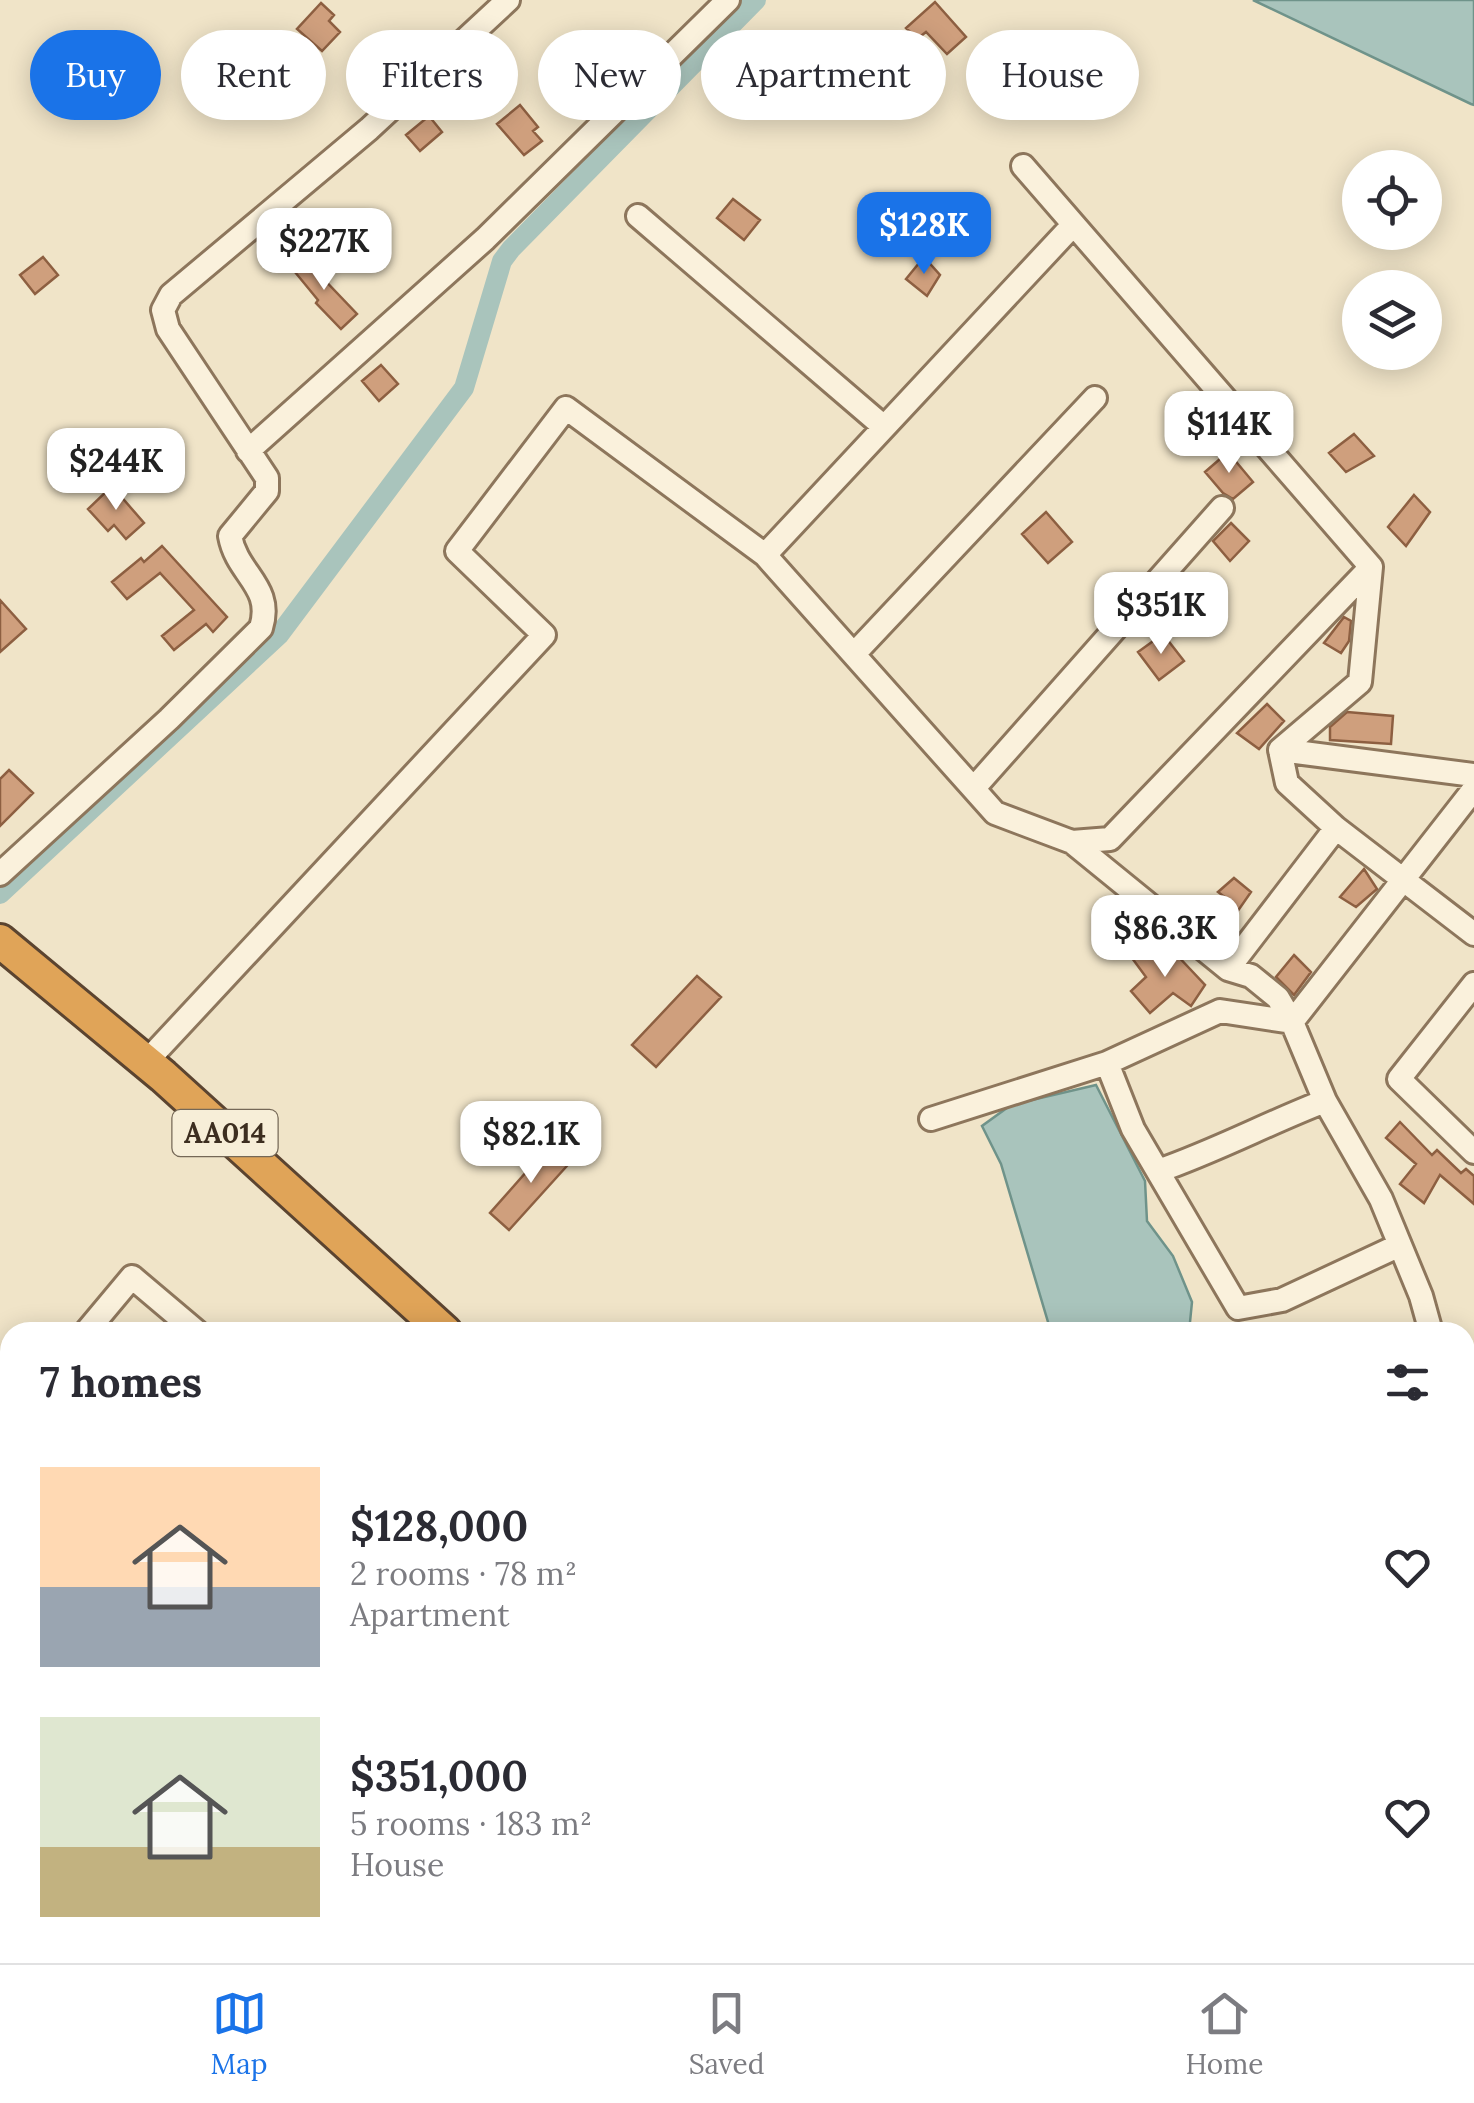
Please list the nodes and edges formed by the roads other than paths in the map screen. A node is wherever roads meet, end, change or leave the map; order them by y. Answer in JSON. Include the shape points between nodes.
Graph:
{"nodes":[{"id":1,"x":728,"y":0,"type":"edge"},
{"id":2,"x":494,"y":4,"type":"edge"},
{"id":3,"x":1023,"y":166,"type":"dead end"},
{"id":4,"x":638,"y":216,"type":"dead end"},
{"id":5,"x":1073,"y":224,"type":"junction"},
{"id":6,"x":1094,"y":398,"type":"dead end"},
{"id":7,"x":884,"y":427,"type":"junction"},
{"id":8,"x":248,"y":451,"type":"junction"},
{"id":9,"x":1222,"y":508,"type":"dead end"},
{"id":10,"x":764,"y":554,"type":"junction"},
{"id":11,"x":1372,"y":567,"type":"junction"},
{"id":12,"x":854,"y":654,"type":"junction"},
{"id":13,"x":1280,"y":750,"type":"junction"},
{"id":14,"x":1474,"y":775,"type":"edge"},
{"id":15,"x":974,"y":788,"type":"junction"},
{"id":16,"x":1474,"y":789,"type":"edge"},
{"id":17,"x":1336,"y":828,"type":"junction"},
{"id":18,"x":1072,"y":842,"type":"junction"},
{"id":19,"x":0,"y":874,"type":"edge"},
{"id":20,"x":1402,"y":879,"type":"junction"},
{"id":21,"x":1474,"y":934,"type":"edge"},
{"id":22,"x":0,"y":941,"type":"edge"},
{"id":23,"x":1228,"y":969,"type":"junction"},
{"id":24,"x":1474,"y":984,"type":"edge"},
{"id":25,"x":1292,"y":1022,"type":"junction"},
{"id":26,"x":146,"y":1062,"type":"junction"},
{"id":27,"x":1108,"y":1062,"type":"junction"},
{"id":28,"x":1325,"y":1101,"type":"junction"},
{"id":29,"x":930,"y":1119,"type":"dead end"},
{"id":30,"x":1474,"y":1152,"type":"edge"},
{"id":31,"x":1158,"y":1171,"type":"junction"},
{"id":32,"x":1400,"y":1246,"type":"junction"},
{"id":33,"x":95,"y":1322,"type":"edge"},
{"id":34,"x":185,"y":1322,"type":"edge"},
{"id":35,"x":429,"y":1322,"type":"edge"},
{"id":36,"x":1428,"y":1322,"type":"edge"}],
"edges":[{"from":1,"to":8,"type":"street","via":[[484,239]]},
{"from":2,"to":8,"type":"street","via":[[370,129],[171,295],[164,310],[168,328]]},
{"from":3,"to":5,"type":"street"},
{"from":4,"to":7,"type":"street"},
{"from":5,"to":7,"type":"street"},
{"from":5,"to":11,"type":"street"},
{"from":6,"to":12,"type":"street"},
{"from":7,"to":10,"type":"street"},
{"from":8,"to":19,"type":"street","via":[[267,478],[266,491],[230,536],[234,554],[261,592],[261,628]]},
{"from":9,"to":15,"type":"street"},
{"from":10,"to":12,"type":"street"},
{"from":10,"to":26,"type":"street","via":[[566,408],[457,551],[544,635]]},
{"from":11,"to":13,"type":"street","via":[[1360,682]]},
{"from":11,"to":18,"type":"street","via":[[1110,839]]},
{"from":12,"to":15,"type":"street"},
{"from":13,"to":14,"type":"street"},
{"from":13,"to":17,"type":"street","via":[[1287,783]]},
{"from":15,"to":18,"type":"street","via":[[996,813]]},
{"from":16,"to":20,"type":"street"},
{"from":17,"to":20,"type":"street"},
{"from":17,"to":23,"type":"street"},
{"from":18,"to":23,"type":"street"},
{"from":20,"to":21,"type":"street"},
{"from":20,"to":25,"type":"street"},
{"from":22,"to":26,"type":"highway","number":"AA014"},
{"from":23,"to":25,"type":"street","via":[[1251,976],[1278,998]]},
{"from":24,"to":30,"type":"street","via":[[1399,1079]]},
{"from":25,"to":27,"type":"street","via":[[1220,1011]]},
{"from":25,"to":28,"type":"street"},
{"from":26,"to":35,"type":"highway","number":"AA014"},
{"from":27,"to":29,"type":"street"},
{"from":27,"to":31,"type":"street","via":[[1133,1129]]},
{"from":28,"to":31,"type":"street"},
{"from":28,"to":32,"type":"street"},
{"from":31,"to":32,"type":"street","via":[[1238,1308],[1282,1300]]},
{"from":32,"to":36,"type":"street"},
{"from":33,"to":34,"type":"street","via":[[132,1278]]}]}
